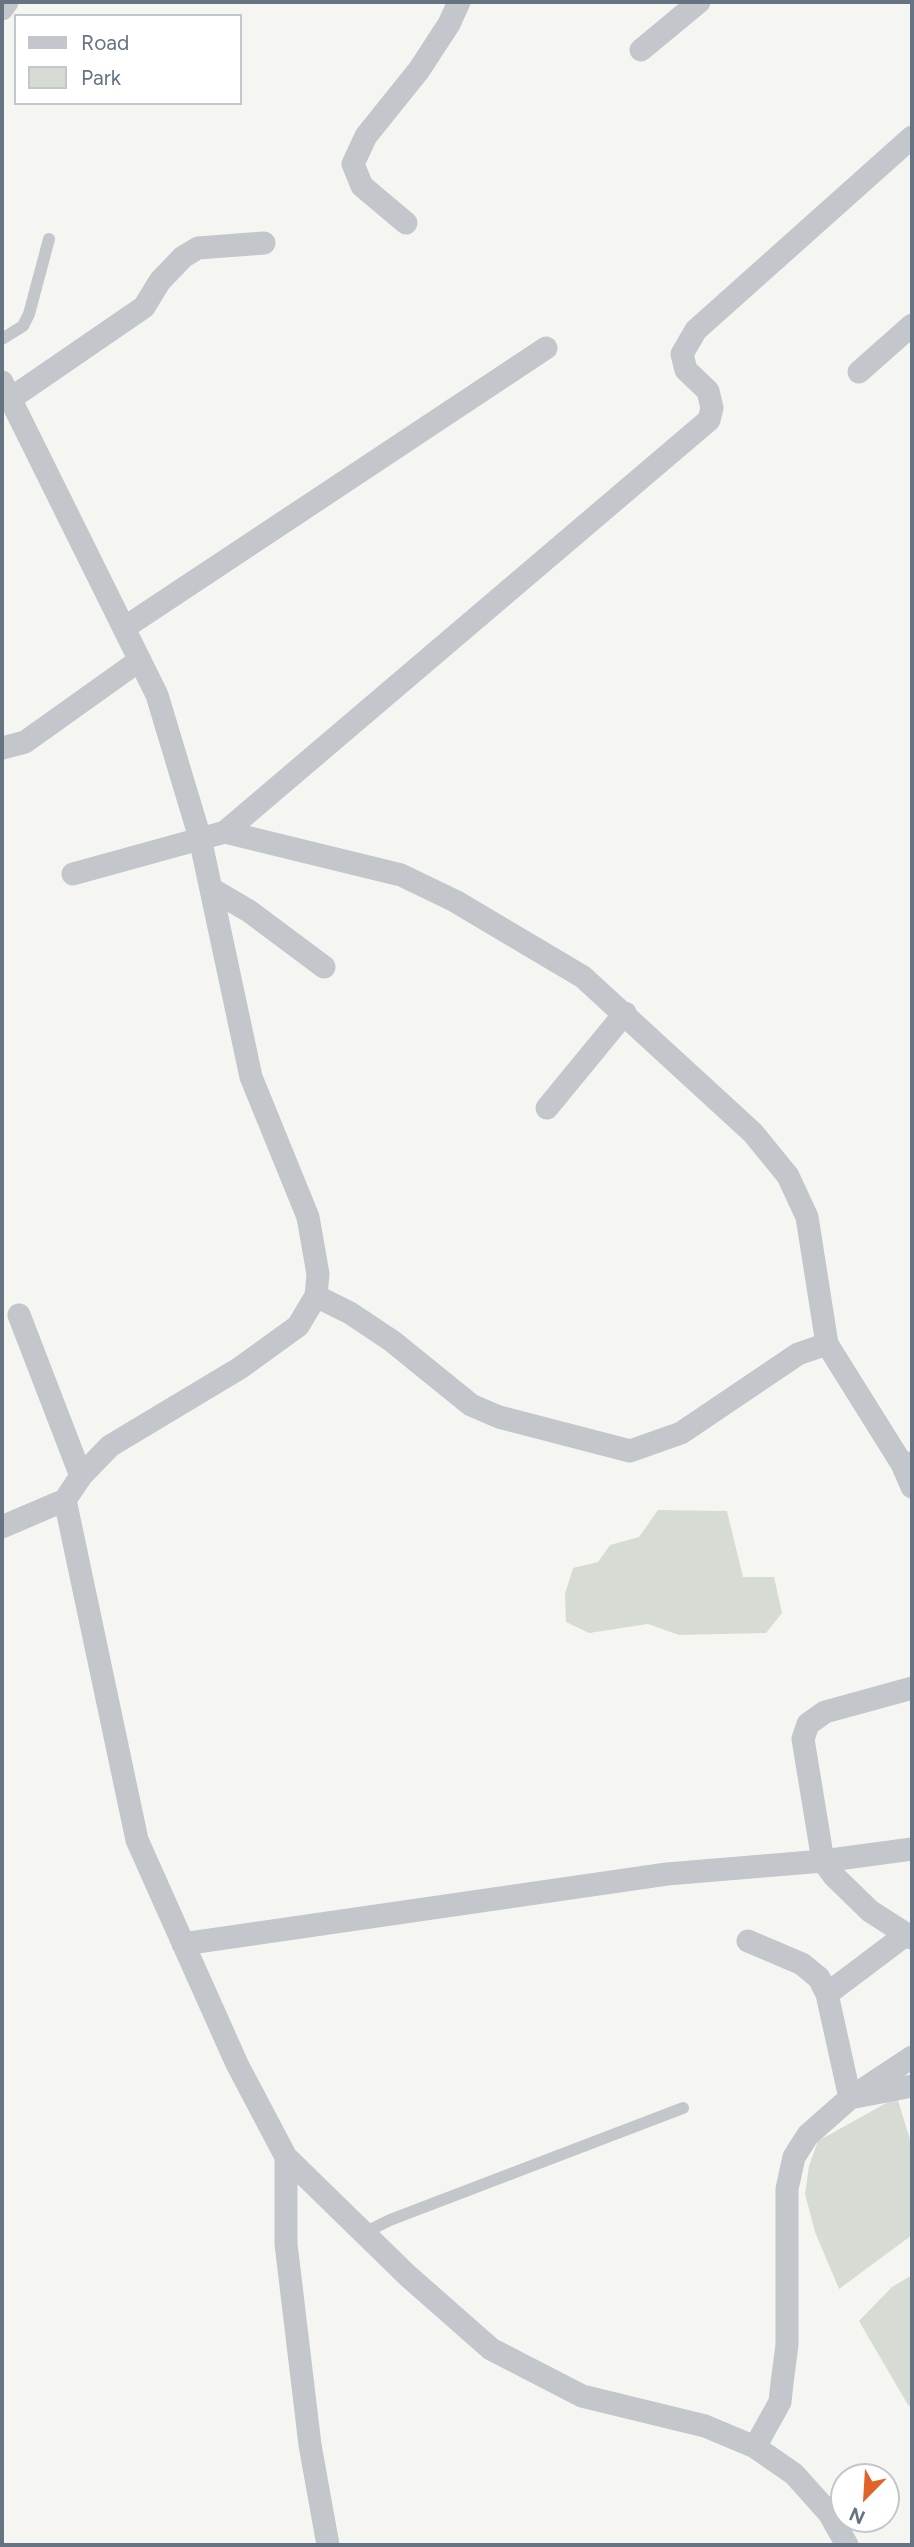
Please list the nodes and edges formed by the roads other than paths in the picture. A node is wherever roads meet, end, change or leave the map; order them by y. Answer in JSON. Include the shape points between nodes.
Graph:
{"nodes":[{"id":1,"x":7,"y":2,"type":"edge"},
{"id":2,"x":459,"y":2,"type":"edge"},
{"id":3,"x":699,"y":2,"type":"edge"},
{"id":4,"x":2,"y":9,"type":"edge"},
{"id":5,"x":641,"y":50,"type":"dead end"},
{"id":6,"x":912,"y":137,"type":"edge"},
{"id":7,"x":406,"y":223,"type":"dead end"},
{"id":8,"x":49,"y":239,"type":"dead end"},
{"id":9,"x":264,"y":243,"type":"dead end"},
{"id":10,"x":912,"y":325,"type":"edge"},
{"id":11,"x":2,"y":339,"type":"edge"},
{"id":12,"x":546,"y":348,"type":"dead end"},
{"id":13,"x":859,"y":372,"type":"dead end"},
{"id":14,"x":6,"y":390,"type":"edge"},
{"id":15,"x":124,"y":628,"type":"junction"},
{"id":16,"x":140,"y":660,"type":"junction"},
{"id":17,"x":2,"y":748,"type":"edge"},
{"id":18,"x":225,"y":832,"type":"junction"},
{"id":19,"x":200,"y":838,"type":"junction"},
{"id":20,"x":73,"y":874,"type":"dead end"},
{"id":21,"x":213,"y":890,"type":"junction"},
{"id":22,"x":324,"y":967,"type":"dead end"},
{"id":23,"x":625,"y":1013,"type":"junction"},
{"id":24,"x":547,"y":1108,"type":"dead end"},
{"id":25,"x":316,"y":1296,"type":"junction"},
{"id":26,"x":19,"y":1315,"type":"dead end"},
{"id":27,"x":827,"y":1344,"type":"junction"},
{"id":28,"x":907,"y":1464,"type":"edge"},
{"id":29,"x":80,"y":1476,"type":"junction"},
{"id":30,"x":912,"y":1487,"type":"edge"},
{"id":31,"x":65,"y":1500,"type":"junction"},
{"id":32,"x":2,"y":1527,"type":"edge"},
{"id":33,"x":912,"y":1688,"type":"edge"},
{"id":34,"x":912,"y":1849,"type":"edge"},
{"id":35,"x":823,"y":1861,"type":"junction"},
{"id":36,"x":908,"y":1937,"type":"edge"},
{"id":37,"x":748,"y":1941,"type":"dead end"},
{"id":38,"x":183,"y":1944,"type":"junction"},
{"id":39,"x":827,"y":1994,"type":"junction"},
{"id":40,"x":912,"y":2057,"type":"edge"},
{"id":41,"x":912,"y":2086,"type":"edge"},
{"id":42,"x":850,"y":2098,"type":"junction"},
{"id":43,"x":683,"y":2108,"type":"dead end"},
{"id":44,"x":286,"y":2157,"type":"junction"},
{"id":45,"x":364,"y":2233,"type":"junction"},
{"id":46,"x":755,"y":2447,"type":"junction"},
{"id":47,"x":328,"y":2545,"type":"edge"},
{"id":48,"x":847,"y":2545,"type":"edge"}],
"edges":[{"from":1,"to":4,"type":"street"},
{"from":2,"to":7,"type":"street","via":[[419,70],[366,136],[353,164],[362,186]]},
{"from":3,"to":5,"type":"street"},
{"from":6,"to":18,"type":"street","via":[[696,330],[682,354],[686,370],[708,391],[709,420]]},
{"from":8,"to":11,"type":"lane","via":[[29,314],[23,326]]},
{"from":9,"to":14,"type":"street","via":[[198,248],[160,281],[144,307]]},
{"from":10,"to":13,"type":"street"},
{"from":12,"to":15,"type":"street"},
{"from":14,"to":15,"type":"street"},
{"from":15,"to":16,"type":"street"},
{"from":16,"to":17,"type":"street","via":[[25,742]]},
{"from":16,"to":19,"type":"street","via":[[157,695]]},
{"from":18,"to":19,"type":"street"},
{"from":18,"to":23,"type":"street","via":[[401,876],[456,901],[583,977]]},
{"from":19,"to":20,"type":"street"},
{"from":19,"to":21,"type":"street"},
{"from":21,"to":22,"type":"street","via":[[278,930]]},
{"from":21,"to":25,"type":"street","via":[[251,1077],[308,1217],[318,1273]]},
{"from":23,"to":24,"type":"street"},
{"from":23,"to":27,"type":"street","via":[[754,1133],[788,1176],[807,1217]]},
{"from":25,"to":27,"type":"street","via":[[392,1341],[471,1405],[499,1417],[630,1451],[681,1433],[798,1354]]},
{"from":25,"to":29,"type":"street","via":[[298,1326],[273,1346],[110,1446]]},
{"from":26,"to":29,"type":"street"},
{"from":27,"to":28,"type":"street"},
{"from":28,"to":30,"type":"street"},
{"from":29,"to":31,"type":"street"},
{"from":31,"to":32,"type":"street"},
{"from":31,"to":38,"type":"street","via":[[136,1840]]},
{"from":33,"to":35,"type":"street","via":[[825,1712],[808,1724],[803,1740]]},
{"from":34,"to":35,"type":"street"},
{"from":35,"to":36,"type":"street","via":[[870,1911]]},
{"from":35,"to":38,"type":"street","via":[[667,1874]]},
{"from":36,"to":39,"type":"street"},
{"from":37,"to":39,"type":"street","via":[[802,1964]]},
{"from":38,"to":44,"type":"street","via":[[237,2064]]},
{"from":39,"to":42,"type":"street"},
{"from":40,"to":42,"type":"street"},
{"from":41,"to":42,"type":"street"},
{"from":42,"to":46,"type":"street","via":[[808,2135],[794,2157],[787,2189],[786,2345],[780,2402]]},
{"from":43,"to":45,"type":"lane"},
{"from":44,"to":45,"type":"street"},
{"from":44,"to":47,"type":"street","via":[[286,2244],[310,2445]]},
{"from":45,"to":46,"type":"street","via":[[491,2349],[582,2396],[705,2426]]},
{"from":46,"to":48,"type":"street","via":[[794,2473],[829,2513]]}]}
